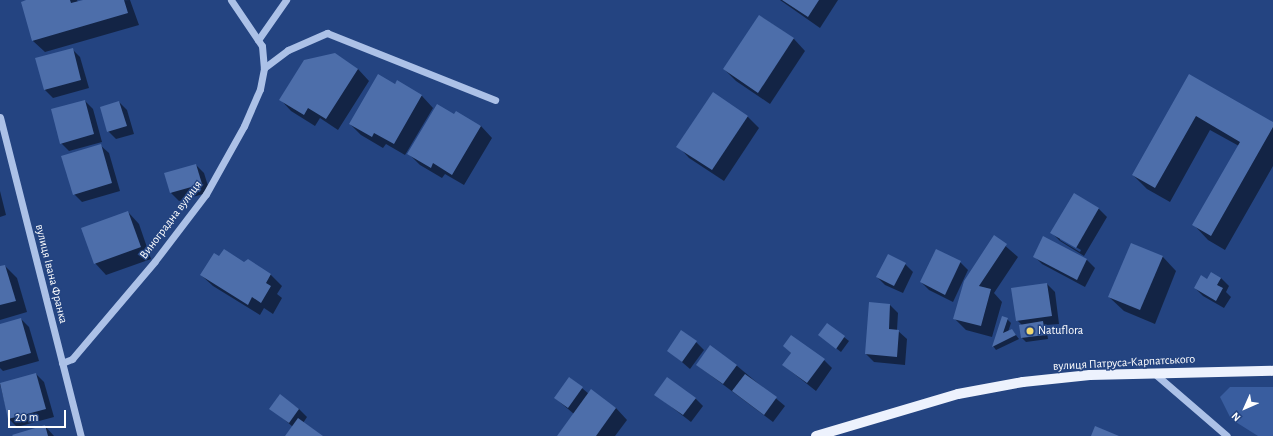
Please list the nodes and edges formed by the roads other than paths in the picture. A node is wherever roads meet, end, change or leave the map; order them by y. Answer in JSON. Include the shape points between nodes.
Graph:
{"nodes":[{"id":1,"x":231,"y":0,"type":"edge"},
{"id":2,"x":286,"y":0,"type":"edge"},
{"id":3,"x":258,"y":40,"type":"junction"},
{"id":4,"x":264,"y":68,"type":"junction"},
{"id":5,"x":495,"y":100,"type":"dead end"},
{"id":6,"x":0,"y":117,"type":"edge"},
{"id":7,"x":62,"y":363,"type":"junction"},
{"id":8,"x":1273,"y":371,"type":"edge"},
{"id":9,"x":1154,"y":373,"type":"junction"},
{"id":10,"x":80,"y":436,"type":"edge"},
{"id":11,"x":816,"y":436,"type":"edge"},
{"id":12,"x":1227,"y":436,"type":"edge"}],
"edges":[{"from":1,"to":3,"type":"street","name":"Виноградна вулиця"},
{"from":2,"to":3,"type":"street"},
{"from":3,"to":4,"type":"street","name":"Виноградна вулиця","via":[[264,57]]},
{"from":4,"to":5,"type":"street","via":[[288,50],[327,32]]},
{"from":4,"to":7,"type":"street","name":"Виноградна вулиця","via":[[260,89],[244,126],[206,194],[155,261],[72,359]]},
{"from":6,"to":7,"type":"street","name":"вулиця Івана Франка"},
{"from":7,"to":10,"type":"street","name":"вулиця Івана Франка"},
{"from":8,"to":9,"type":"main road","name":"вулиця Патруса-Карпатського"},
{"from":9,"to":11,"type":"main road","name":"вулиця Патруса-Карпатського","via":[[1046,380],[958,394]]},
{"from":9,"to":12,"type":"street"}]}
